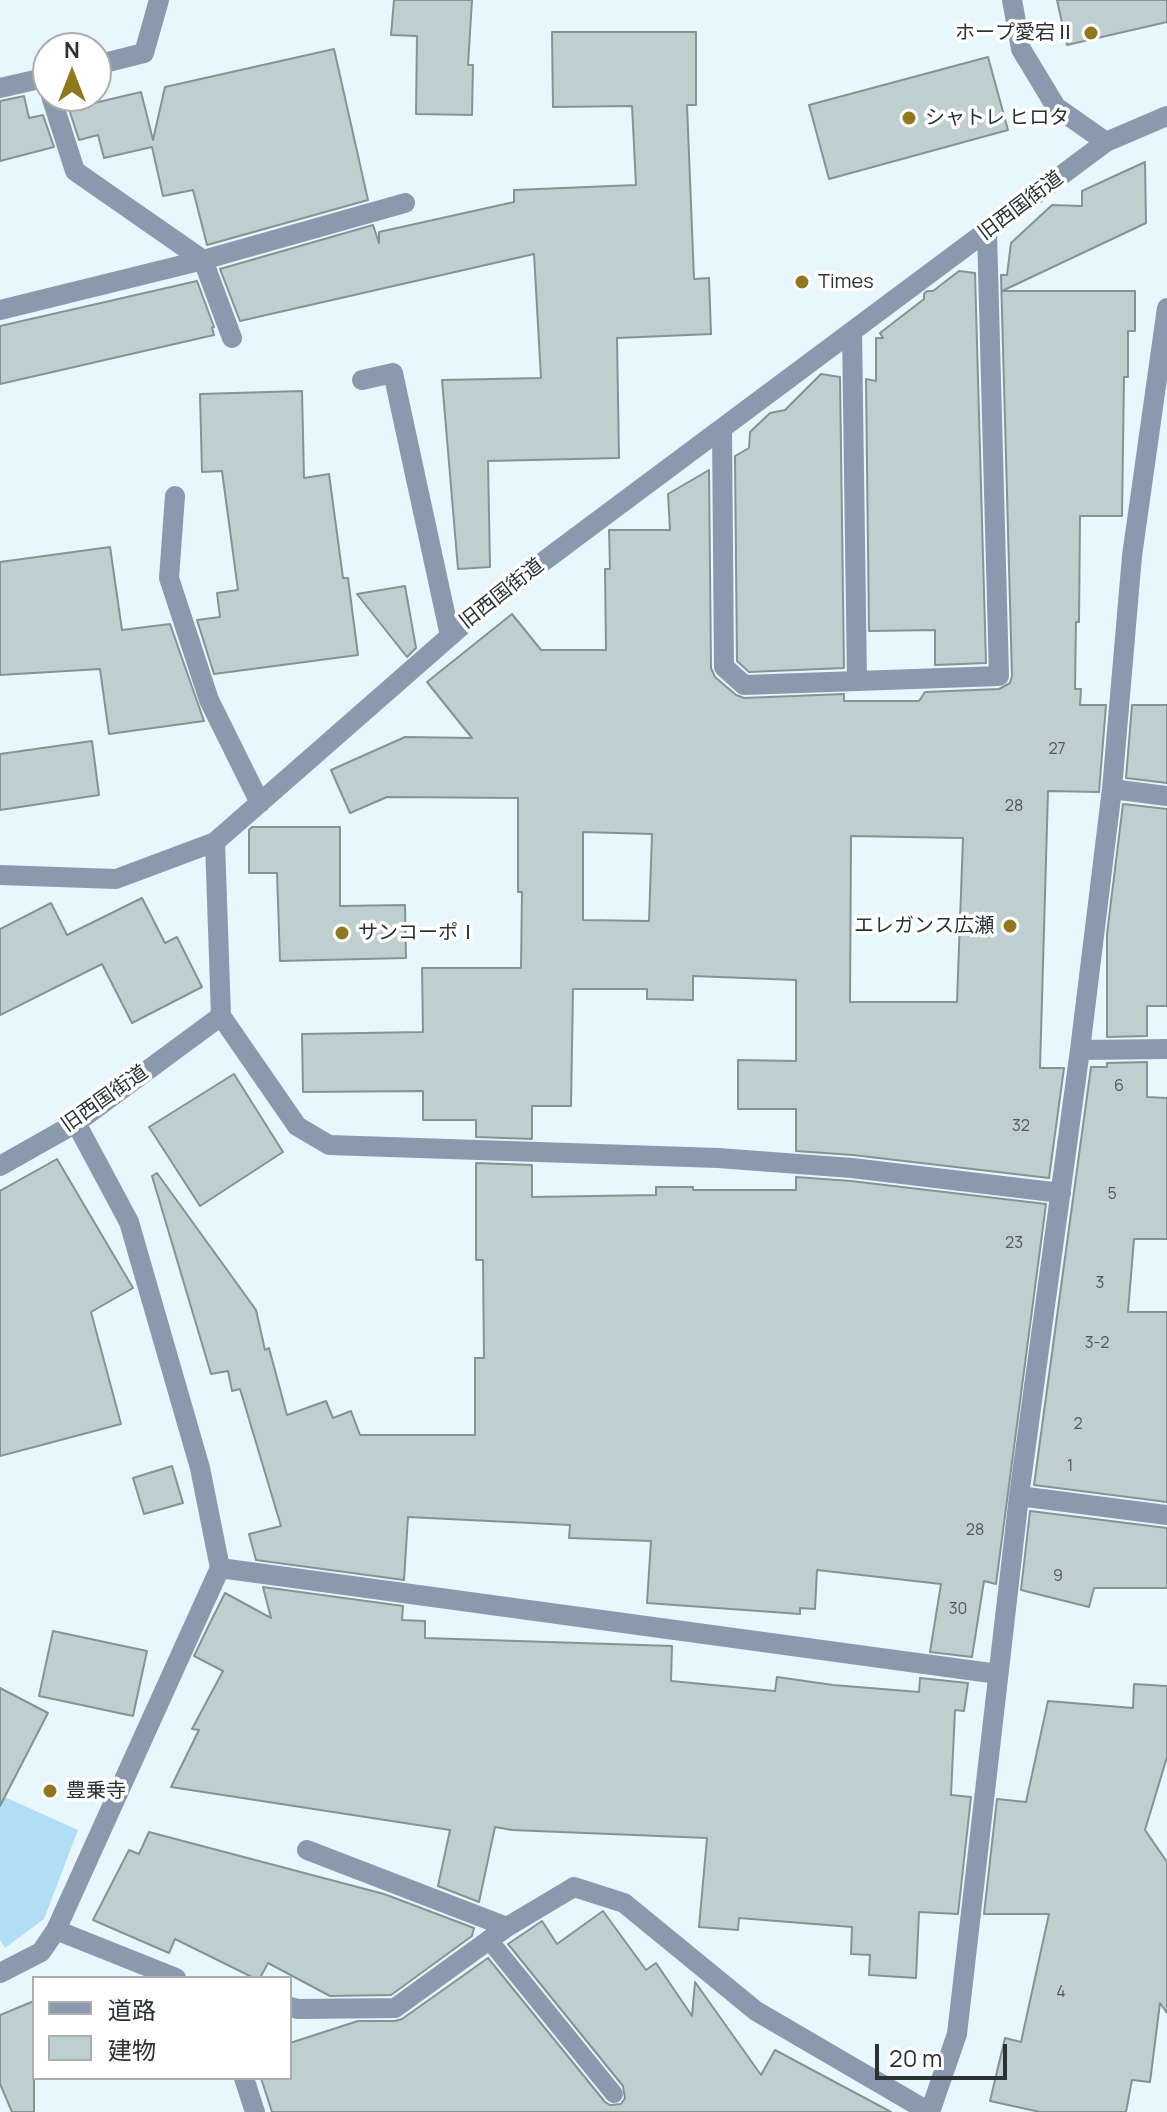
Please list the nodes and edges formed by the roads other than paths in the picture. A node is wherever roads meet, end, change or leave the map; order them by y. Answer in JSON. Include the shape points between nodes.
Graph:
{"nodes":[{"id":1,"x":159,"y":0,"type":"edge"},
{"id":2,"x":1012,"y":0,"type":"edge"},
{"id":3,"x":112,"y":61,"type":"edge"},
{"id":4,"x":32,"y":85,"type":"edge"},
{"id":5,"x":0,"y":88,"type":"edge"},
{"id":6,"x":57,"y":112,"type":"edge"},
{"id":7,"x":1167,"y":116,"type":"edge"},
{"id":8,"x":1106,"y":142,"type":"junction"},
{"id":9,"x":405,"y":203,"type":"dead end"},
{"id":10,"x":987,"y":232,"type":"junction"},
{"id":11,"x":203,"y":260,"type":"junction"},
{"id":12,"x":1167,"y":308,"type":"edge"},
{"id":13,"x":0,"y":310,"type":"edge"},
{"id":14,"x":852,"y":332,"type":"junction"},
{"id":15,"x":232,"y":338,"type":"dead end"},
{"id":16,"x":362,"y":380,"type":"dead end"},
{"id":17,"x":722,"y":429,"type":"junction"},
{"id":18,"x":175,"y":496,"type":"dead end"},
{"id":19,"x":450,"y":636,"type":"junction"},
{"id":20,"x":857,"y":681,"type":"junction"},
{"id":21,"x":1112,"y":789,"type":"junction"},
{"id":22,"x":1167,"y":796,"type":"edge"},
{"id":23,"x":260,"y":803,"type":"junction"},
{"id":24,"x":215,"y":842,"type":"junction"},
{"id":25,"x":0,"y":875,"type":"edge"},
{"id":26,"x":221,"y":1016,"type":"junction"},
{"id":27,"x":1167,"y":1049,"type":"edge"},
{"id":28,"x":1080,"y":1050,"type":"junction"},
{"id":29,"x":76,"y":1123,"type":"junction"},
{"id":30,"x":0,"y":1166,"type":"edge"},
{"id":31,"x":1061,"y":1193,"type":"junction"},
{"id":32,"x":1019,"y":1496,"type":"junction"},
{"id":33,"x":1167,"y":1515,"type":"edge"},
{"id":34,"x":220,"y":1568,"type":"junction"},
{"id":35,"x":998,"y":1674,"type":"junction"},
{"id":36,"x":307,"y":1850,"type":"dead end"},
{"id":37,"x":507,"y":1927,"type":"junction"},
{"id":38,"x":56,"y":1930,"type":"junction"},
{"id":39,"x":489,"y":1940,"type":"junction"},
{"id":40,"x":0,"y":1973,"type":"edge"},
{"id":41,"x":171,"y":1976,"type":"edge"},
{"id":42,"x":292,"y":2008,"type":"edge"},
{"id":43,"x":245,"y":2080,"type":"edge"},
{"id":44,"x":614,"y":2094,"type":"dead end"},
{"id":45,"x":255,"y":2112,"type":"edge"},
{"id":46,"x":929,"y":2112,"type":"edge"}],
"edges":[{"from":1,"to":3,"type":"street","via":[[144,53]]},
{"from":2,"to":8,"type":"street","via":[[1021,49],[1056,107]]},
{"from":4,"to":5,"type":"street"},
{"from":6,"to":11,"type":"street","via":[[75,171]]},
{"from":7,"to":8,"type":"street","name":"旧西国街道"},
{"from":8,"to":10,"type":"street","name":"旧西国街道"},
{"from":9,"to":11,"type":"street"},
{"from":10,"to":14,"type":"street","name":"旧西国街道"},
{"from":10,"to":20,"type":"street","via":[[999,676]]},
{"from":11,"to":13,"type":"street"},
{"from":11,"to":15,"type":"street"},
{"from":12,"to":21,"type":"street","via":[[1132,556]]},
{"from":14,"to":17,"type":"street","name":"旧西国街道"},
{"from":14,"to":20,"type":"street"},
{"from":16,"to":19,"type":"street","via":[[393,373]]},
{"from":17,"to":19,"type":"street","name":"旧西国街道"},
{"from":17,"to":20,"type":"street","via":[[724,667],[744,685]]},
{"from":18,"to":23,"type":"street","via":[[169,578],[209,700]]},
{"from":19,"to":23,"type":"street","name":"旧西国街道"},
{"from":21,"to":22,"type":"street"},
{"from":21,"to":28,"type":"street"},
{"from":23,"to":24,"type":"street","name":"旧西国街道"},
{"from":24,"to":25,"type":"street","via":[[116,879]]},
{"from":24,"to":26,"type":"street"},
{"from":26,"to":29,"type":"street","name":"旧西国街道"},
{"from":26,"to":31,"type":"street","via":[[297,1126],[329,1145],[718,1158],[867,1169]]},
{"from":27,"to":28,"type":"street"},
{"from":28,"to":31,"type":"street"},
{"from":29,"to":30,"type":"street","name":"旧西国街道"},
{"from":29,"to":34,"type":"street","via":[[129,1222],[200,1468]]},
{"from":31,"to":32,"type":"street"},
{"from":32,"to":33,"type":"street"},
{"from":32,"to":35,"type":"street"},
{"from":34,"to":35,"type":"street"},
{"from":34,"to":38,"type":"street"},
{"from":35,"to":46,"type":"street","via":[[957,2034]]},
{"from":36,"to":37,"type":"street"},
{"from":37,"to":39,"type":"street"},
{"from":37,"to":46,"type":"street","via":[[574,1887],[624,1903],[756,2011]]},
{"from":38,"to":40,"type":"street","via":[[41,1952]]},
{"from":38,"to":41,"type":"street"},
{"from":39,"to":42,"type":"street","via":[[395,2008]]},
{"from":39,"to":44,"type":"lane"},
{"from":43,"to":45,"type":"street"}]}
